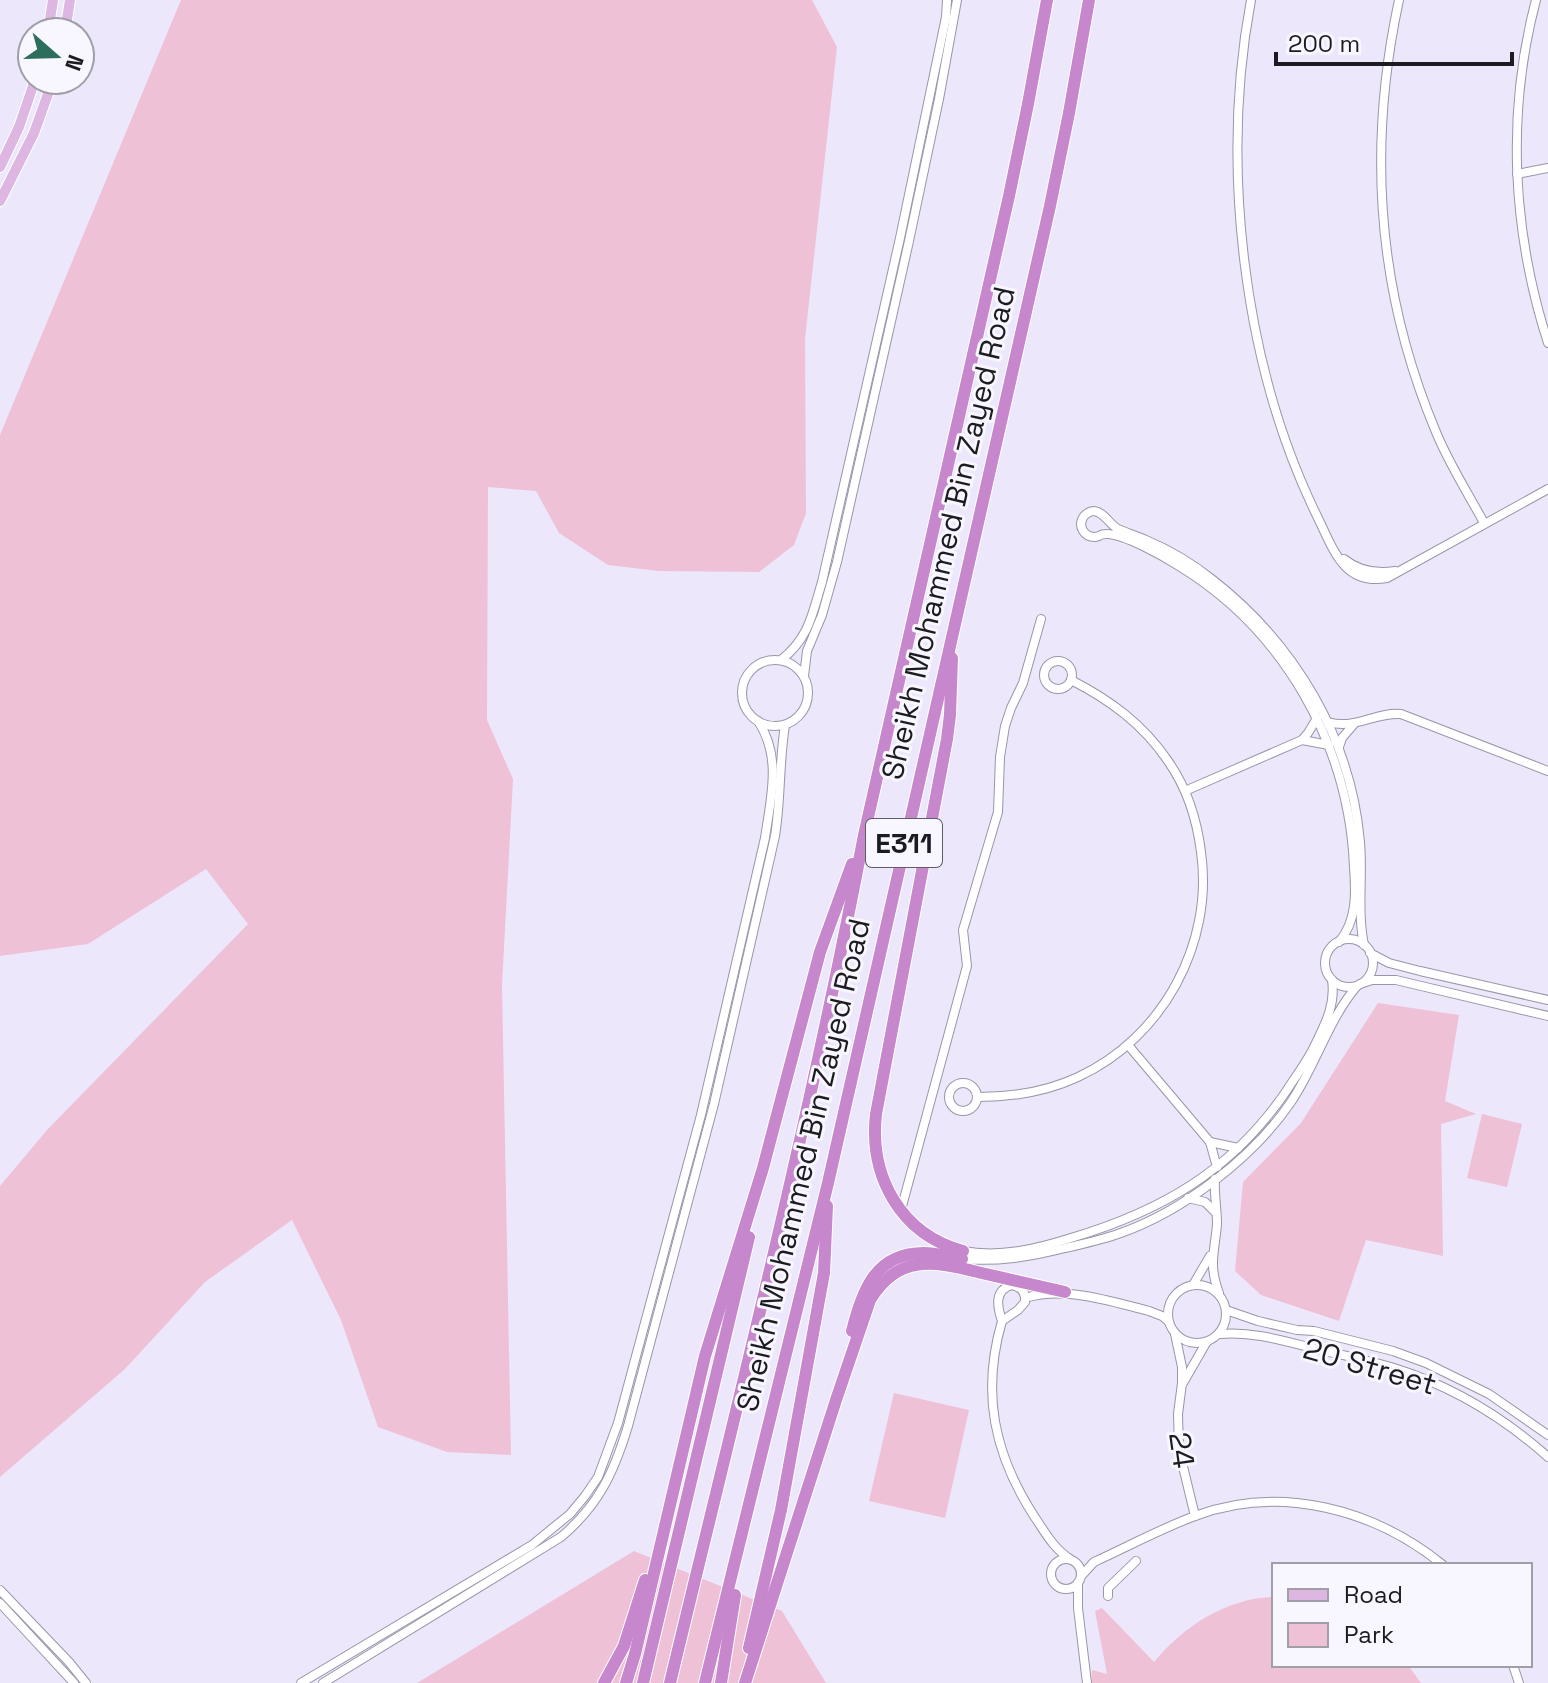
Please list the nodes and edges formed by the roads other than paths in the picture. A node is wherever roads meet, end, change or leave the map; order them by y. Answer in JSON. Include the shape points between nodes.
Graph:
{"nodes":[{"id":1,"x":947,"y":0,"type":"edge"},
{"id":2,"x":957,"y":0,"type":"edge"},
{"id":3,"x":1047,"y":0,"type":"edge"},
{"id":4,"x":1089,"y":0,"type":"edge"},
{"id":5,"x":1251,"y":0,"type":"edge"},
{"id":6,"x":1399,"y":0,"type":"edge"},
{"id":7,"x":1536,"y":0,"type":"edge"},
{"id":8,"x":30,"y":96,"type":"edge"},
{"id":9,"x":47,"y":96,"type":"edge"},
{"id":10,"x":0,"y":168,"type":"edge"},
{"id":11,"x":1548,"y":168,"type":"edge"},
{"id":12,"x":1517,"y":170,"type":"junction"},
{"id":13,"x":7,"y":188,"type":"junction"},
{"id":14,"x":0,"y":201,"type":"edge"},
{"id":15,"x":1548,"y":343,"type":"edge"},
{"id":16,"x":1548,"y":489,"type":"edge"},
{"id":17,"x":1484,"y":523,"type":"junction"},
{"id":18,"x":1041,"y":619,"type":"dead end"},
{"id":19,"x":953,"y":630,"type":"junction"},
{"id":20,"x":781,"y":660,"type":"junction"},
{"id":21,"x":804,"y":676,"type":"junction"},
{"id":22,"x":1071,"y":680,"type":"dead end"},
{"id":23,"x":1317,"y":718,"type":"junction"},
{"id":24,"x":758,"y":721,"type":"junction"},
{"id":25,"x":1328,"y":722,"type":"junction"},
{"id":26,"x":1354,"y":724,"type":"junction"},
{"id":27,"x":785,"y":725,"type":"junction"},
{"id":28,"x":1302,"y":740,"type":"junction"},
{"id":29,"x":1334,"y":746,"type":"junction"},
{"id":30,"x":1548,"y":771,"type":"edge"},
{"id":31,"x":1185,"y":791,"type":"junction"},
{"id":32,"x":864,"y":835,"type":"junction"},
{"id":33,"x":1339,"y":942,"type":"junction"},
{"id":34,"x":1364,"y":945,"type":"junction"},
{"id":35,"x":1370,"y":953,"type":"junction"},
{"id":36,"x":1332,"y":980,"type":"junction"},
{"id":37,"x":1359,"y":985,"type":"junction"},
{"id":38,"x":1548,"y":1000,"type":"edge"},
{"id":39,"x":1548,"y":1016,"type":"edge"},
{"id":40,"x":1128,"y":1045,"type":"junction"},
{"id":41,"x":978,"y":1097,"type":"dead end"},
{"id":42,"x":1210,"y":1142,"type":"junction"},
{"id":43,"x":1238,"y":1148,"type":"junction"},
{"id":44,"x":1217,"y":1167,"type":"junction"},
{"id":45,"x":763,"y":1168,"type":"junction"},
{"id":46,"x":1215,"y":1179,"type":"junction"},
{"id":47,"x":828,"y":1183,"type":"junction"},
{"id":48,"x":1188,"y":1198,"type":"junction"},
{"id":49,"x":901,"y":1210,"type":"junction"},
{"id":50,"x":1217,"y":1214,"type":"junction"},
{"id":51,"x":1212,"y":1251,"type":"junction"},
{"id":52,"x":963,"y":1255,"type":"junction"},
{"id":53,"x":1193,"y":1285,"type":"junction"},
{"id":54,"x":1065,"y":1292,"type":"junction"},
{"id":55,"x":1221,"y":1297,"type":"junction"},
{"id":56,"x":1025,"y":1298,"type":"junction"},
{"id":57,"x":1226,"y":1310,"type":"junction"},
{"id":58,"x":1002,"y":1321,"type":"junction"},
{"id":59,"x":1168,"y":1321,"type":"junction"},
{"id":60,"x":1175,"y":1334,"type":"junction"},
{"id":61,"x":1220,"y":1334,"type":"junction"},
{"id":62,"x":1206,"y":1343,"type":"junction"},
{"id":63,"x":1182,"y":1383,"type":"junction"},
{"id":64,"x":836,"y":1400,"type":"junction"},
{"id":65,"x":1548,"y":1435,"type":"edge"},
{"id":66,"x":1548,"y":1457,"type":"edge"},
{"id":67,"x":678,"y":1465,"type":"junction"},
{"id":68,"x":1195,"y":1516,"type":"junction"},
{"id":69,"x":745,"y":1525,"type":"junction"},
{"id":70,"x":1053,"y":1544,"type":"junction"},
{"id":71,"x":1126,"y":1548,"type":"junction"},
{"id":72,"x":1072,"y":1560,"type":"junction"},
{"id":73,"x":1094,"y":1562,"type":"junction"},
{"id":74,"x":1056,"y":1563,"type":"junction"},
{"id":75,"x":1440,"y":1563,"type":"edge"},
{"id":76,"x":1080,"y":1579,"type":"junction"},
{"id":77,"x":1064,"y":1589,"type":"junction"},
{"id":78,"x":0,"y":1590,"type":"edge"},
{"id":79,"x":1108,"y":1596,"type":"dead end"},
{"id":80,"x":0,"y":1603,"type":"edge"},
{"id":81,"x":1078,"y":1608,"type":"junction"},
{"id":82,"x":339,"y":1660,"type":"junction"},
{"id":83,"x":345,"y":1670,"type":"junction"},
{"id":84,"x":74,"y":1683,"type":"edge"},
{"id":85,"x":86,"y":1683,"type":"edge"},
{"id":86,"x":301,"y":1683,"type":"edge"},
{"id":87,"x":323,"y":1683,"type":"edge"},
{"id":88,"x":604,"y":1683,"type":"edge"},
{"id":89,"x":626,"y":1683,"type":"edge"},
{"id":90,"x":643,"y":1683,"type":"edge"},
{"id":91,"x":670,"y":1683,"type":"edge"},
{"id":92,"x":705,"y":1683,"type":"edge"},
{"id":93,"x":721,"y":1683,"type":"edge"},
{"id":94,"x":744,"y":1683,"type":"edge"},
{"id":95,"x":1087,"y":1683,"type":"edge"}],
"edges":[{"from":1,"to":20,"type":"street","via":[[900,238],[822,582],[801,640]]},
{"from":2,"to":21,"type":"street","via":[[837,562],[807,651]]},
{"from":3,"to":32,"type":"highway","name":"Sheikh Mohammed Bin Zayed Road","number":"E311","via":[[1009,196]]},
{"from":4,"to":19,"type":"highway","name":"Sheikh Mohammed Bin Zayed Road","number":"E311","via":[[1050,206]]},
{"from":5,"to":17,"type":"street","via":[[1238,147],[1245,271],[1281,430],[1312,506],[1334,549],[1367,571],[1407,567]]},
{"from":6,"to":17,"type":"street","via":[[1388,60],[1381,157],[1391,282],[1429,414]]},
{"from":7,"to":12,"type":"street","via":[[1520,76]]},
{"from":8,"to":10,"type":"main road"},
{"from":9,"to":13,"type":"main road"},
{"from":10,"to":13,"type":"main road","via":[[8,170]]},
{"from":11,"to":12,"type":"street"},
{"from":12,"to":15,"type":"street","via":[[1528,270]]},
{"from":13,"to":14,"type":"main road"},
{"from":16,"to":17,"type":"street"},
{"from":18,"to":49,"type":"street","via":[[1005,726],[998,812],[963,930],[967,966]]},
{"from":19,"to":47,"type":"highway","name":"Sheikh Mohammed Bin Zayed Road","number":"E311"},
{"from":19,"to":49,"type":"highway","via":[[949,728],[875,1128],[880,1171]]},
{"from":20,"to":21,"type":"street"},
{"from":20,"to":24,"type":"street","via":[[755,667],[744,681],[743,702]]},
{"from":21,"to":27,"type":"street","via":[[806,705]]},
{"from":22,"to":31,"type":"street","via":[[1127,714],[1170,763]]},
{"from":23,"to":25,"type":"street","via":[[1285,664],[1234,607],[1149,550],[1112,535],[1086,535],[1081,524],[1086,514],[1097,512],[1115,528],[1164,548],[1231,594],[1286,652]]},
{"from":23,"to":28,"type":"street"},
{"from":23,"to":29,"type":"street"},
{"from":24,"to":27,"type":"street"},
{"from":24,"to":82,"type":"street","via":[[768,737],[773,771],[765,838],[701,1115],[605,1462],[578,1506],[544,1536]]},
{"from":25,"to":26,"type":"street"},
{"from":25,"to":29,"type":"street"},
{"from":26,"to":29,"type":"street"},
{"from":26,"to":30,"type":"street","via":[[1401,714]]},
{"from":27,"to":83,"type":"street","via":[[775,836],[724,1062],[628,1426],[607,1482],[561,1537]]},
{"from":28,"to":29,"type":"street"},
{"from":28,"to":31,"type":"street"},
{"from":29,"to":33,"type":"street","via":[[1354,852],[1353,913]]},
{"from":29,"to":34,"type":"street","via":[[1356,809]]},
{"from":31,"to":40,"type":"street","via":[[1200,842],[1202,908],[1178,984]]},
{"from":32,"to":45,"type":"highway","via":[[820,952]]},
{"from":32,"to":91,"type":"highway","name":"Sheikh Mohammed Bin Zayed Road","number":"E311","via":[[796,1155]]},
{"from":33,"to":34,"type":"street"},
{"from":33,"to":36,"type":"street","via":[[1326,957]]},
{"from":34,"to":35,"type":"street"},
{"from":35,"to":37,"type":"street","via":[[1371,971]]},
{"from":35,"to":38,"type":"street","via":[[1389,963]]},
{"from":36,"to":37,"type":"street"},
{"from":36,"to":43,"type":"street","via":[[1330,1012],[1307,1061]]},
{"from":37,"to":39,"type":"street","via":[[1396,980]]},
{"from":37,"to":46,"type":"street","via":[[1340,1009],[1291,1102],[1265,1136]]},
{"from":40,"to":41,"type":"street","via":[[1091,1071],[1053,1087]]},
{"from":40,"to":42,"type":"street"},
{"from":42,"to":43,"type":"street"},
{"from":42,"to":44,"type":"street"},
{"from":43,"to":44,"type":"street"},
{"from":44,"to":52,"type":"street","via":[[1122,1222],[1027,1250]]},
{"from":45,"to":67,"type":"highway"},
{"from":45,"to":90,"type":"highway"},
{"from":46,"to":48,"type":"street"},
{"from":46,"to":50,"type":"street"},
{"from":47,"to":69,"type":"highway","name":"Sheikh Mohammed Bin Zayed Road","number":"E311"},
{"from":47,"to":94,"type":"highway","via":[[824,1273]]},
{"from":48,"to":50,"type":"street","via":[[1205,1202]]},
{"from":48,"to":52,"type":"street","via":[[1155,1218],[1100,1239],[1017,1259]]},
{"from":49,"to":52,"type":"highway","via":[[928,1235]]},
{"from":50,"to":51,"type":"street"},
{"from":51,"to":53,"type":"street"},
{"from":51,"to":55,"type":"street"},
{"from":52,"to":64,"type":"highway","via":[[905,1256],[872,1277],[859,1304]]},
{"from":53,"to":55,"type":"street","via":[[1213,1289]]},
{"from":53,"to":59,"type":"street","via":[[1170,1302]]},
{"from":54,"to":56,"type":"street"},
{"from":54,"to":59,"type":"street","via":[[1149,1311]]},
{"from":54,"to":64,"type":"highway","via":[[945,1265],[907,1266],[886,1279],[870,1300]]},
{"from":55,"to":57,"type":"street"},
{"from":56,"to":58,"type":"street"},
{"from":56,"to":58,"type":"street","via":[[1017,1286],[1003,1289],[998,1301]]},
{"from":57,"to":61,"type":"street"},
{"from":57,"to":65,"type":"street","name":"20 Street","via":[[1426,1363],[1489,1394]]},
{"from":58,"to":70,"type":"street","via":[[992,1384],[999,1445],[1022,1497]]},
{"from":59,"to":60,"type":"street"},
{"from":60,"to":62,"type":"street","via":[[1184,1341]]},
{"from":60,"to":63,"type":"street","name":"24"},
{"from":61,"to":62,"type":"street"},
{"from":61,"to":66,"type":"street","name":"20 Street","via":[[1266,1337],[1422,1378],[1480,1406]]},
{"from":62,"to":63,"type":"street","name":"24"},
{"from":63,"to":68,"type":"street","name":"24","via":[[1179,1450]]},
{"from":64,"to":94,"type":"highway"},
{"from":67,"to":88,"type":"highway","via":[[630,1631]]},
{"from":67,"to":89,"type":"highway"},
{"from":68,"to":71,"type":"street"},
{"from":68,"to":75,"type":"street","via":[[1259,1503],[1323,1507],[1391,1530]]},
{"from":69,"to":92,"type":"highway","name":"Sheikh Mohammed Bin Zayed Road","number":"E311"},
{"from":69,"to":93,"type":"highway"},
{"from":70,"to":72,"type":"street"},
{"from":70,"to":74,"type":"street"},
{"from":71,"to":73,"type":"street"},
{"from":71,"to":79,"type":"street","via":[[1138,1563],[1108,1588]]},
{"from":72,"to":73,"type":"street"},
{"from":72,"to":74,"type":"street"},
{"from":72,"to":76,"type":"street","via":[[1080,1567]]},
{"from":73,"to":76,"type":"street"},
{"from":74,"to":77,"type":"street","via":[[1052,1580]]},
{"from":76,"to":77,"type":"street"},
{"from":76,"to":81,"type":"street"},
{"from":77,"to":81,"type":"street"},
{"from":78,"to":85,"type":"street"},
{"from":80,"to":84,"type":"street"},
{"from":81,"to":95,"type":"street"},
{"from":82,"to":83,"type":"street"},
{"from":82,"to":86,"type":"street"},
{"from":83,"to":87,"type":"street"}]}
